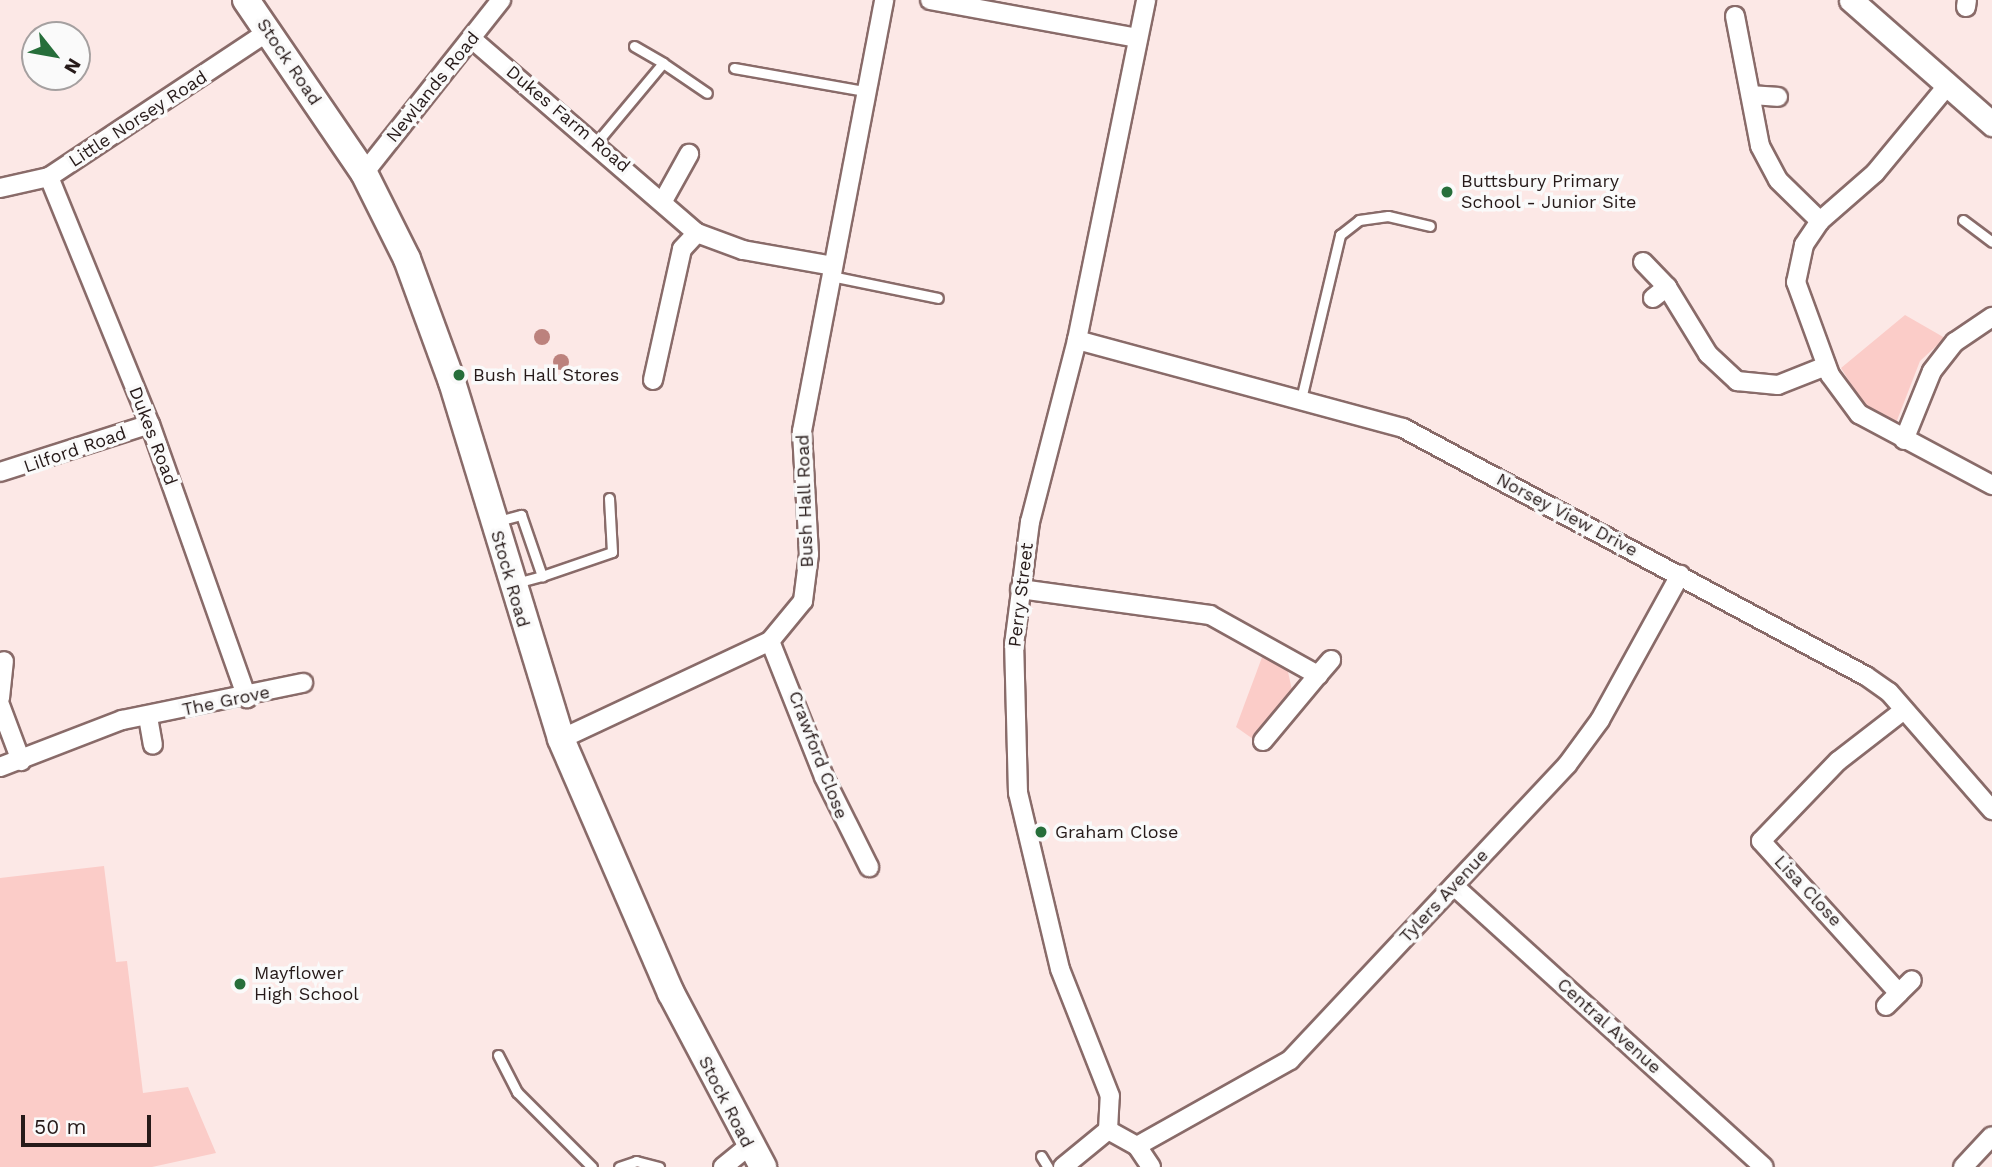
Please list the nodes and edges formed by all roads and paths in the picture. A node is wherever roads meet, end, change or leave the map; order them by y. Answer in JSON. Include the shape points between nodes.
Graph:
{"nodes":[{"id":1,"x":246,"y":0,"type":"edge"},
{"id":2,"x":501,"y":0,"type":"edge"},
{"id":3,"x":884,"y":0,"type":"edge"},
{"id":4,"x":930,"y":0,"type":"edge"},
{"id":5,"x":1146,"y":0,"type":"edge"},
{"id":6,"x":1851,"y":0,"type":"edge"},
{"id":7,"x":1735,"y":16,"type":"dead end"},
{"id":8,"x":269,"y":31,"type":"junction"},
{"id":9,"x":1138,"y":38,"type":"junction"},
{"id":10,"x":472,"y":39,"type":"junction"},
{"id":11,"x":634,"y":46,"type":"dead end"},
{"id":12,"x":663,"y":63,"type":"junction"},
{"id":13,"x":734,"y":68,"type":"dead end"},
{"id":14,"x":1947,"y":86,"type":"junction"},
{"id":15,"x":865,"y":92,"type":"junction"},
{"id":16,"x":707,"y":93,"type":"dead end"},
{"id":17,"x":1751,"y":94,"type":"junction"},
{"id":18,"x":1778,"y":97,"type":"dead end"},
{"id":19,"x":1992,"y":124,"type":"edge"},
{"id":20,"x":597,"y":142,"type":"junction"},
{"id":21,"x":689,"y":154,"type":"dead end"},
{"id":22,"x":364,"y":173,"type":"junction"},
{"id":23,"x":49,"y":177,"type":"junction"},
{"id":24,"x":0,"y":188,"type":"edge"},
{"id":25,"x":663,"y":201,"type":"junction"},
{"id":26,"x":1963,"y":220,"type":"dead end"},
{"id":27,"x":1820,"y":221,"type":"junction"},
{"id":28,"x":1430,"y":226,"type":"dead end"},
{"id":29,"x":697,"y":233,"type":"junction"},
{"id":30,"x":1992,"y":242,"type":"edge"},
{"id":31,"x":1643,"y":262,"type":"dead end"},
{"id":32,"x":832,"y":271,"type":"junction"},
{"id":33,"x":1667,"y":287,"type":"junction"},
{"id":34,"x":937,"y":298,"type":"dead end"},
{"id":35,"x":1653,"y":298,"type":"dead end"},
{"id":36,"x":1992,"y":317,"type":"edge"},
{"id":37,"x":1077,"y":340,"type":"junction"},
{"id":38,"x":1826,"y":366,"type":"junction"},
{"id":39,"x":653,"y":380,"type":"dead end"},
{"id":40,"x":1301,"y":399,"type":"junction"},
{"id":41,"x":150,"y":424,"type":"junction"},
{"id":42,"x":1904,"y":440,"type":"junction"},
{"id":43,"x":0,"y":472,"type":"edge"},
{"id":44,"x":1992,"y":485,"type":"edge"},
{"id":45,"x":609,"y":498,"type":"dead end"},
{"id":46,"x":493,"y":522,"type":"junction"},
{"id":47,"x":1680,"y":575,"type":"junction"},
{"id":48,"x":542,"y":576,"type":"junction"},
{"id":49,"x":510,"y":584,"type":"junction"},
{"id":50,"x":1020,"y":589,"type":"junction"},
{"id":51,"x":770,"y":641,"type":"junction"},
{"id":52,"x":1331,"y":660,"type":"dead end"},
{"id":53,"x":4,"y":661,"type":"dead end"},
{"id":54,"x":1318,"y":675,"type":"junction"},
{"id":55,"x":303,"y":683,"type":"dead end"},
{"id":56,"x":0,"y":698,"type":"edge"},
{"id":57,"x":247,"y":698,"type":"junction"},
{"id":58,"x":0,"y":705,"type":"edge"},
{"id":59,"x":1904,"y":710,"type":"junction"},
{"id":60,"x":148,"y":717,"type":"junction"},
{"id":61,"x":561,"y":739,"type":"junction"},
{"id":62,"x":1263,"y":741,"type":"dead end"},
{"id":63,"x":153,"y":745,"type":"dead end"},
{"id":64,"x":21,"y":761,"type":"junction"},
{"id":65,"x":0,"y":767,"type":"edge"},
{"id":66,"x":1992,"y":810,"type":"edge"},
{"id":67,"x":869,"y":867,"type":"dead end"},
{"id":68,"x":1454,"y":886,"type":"junction"},
{"id":69,"x":1899,"y":993,"type":"dead end"},
{"id":70,"x":498,"y":1055,"type":"dead end"},
{"id":71,"x":1108,"y":1130,"type":"junction"},
{"id":72,"x":1992,"y":1136,"type":"edge"},
{"id":73,"x":1137,"y":1146,"type":"junction"},
{"id":74,"x":1041,"y":1156,"type":"dead end"},
{"id":75,"x":756,"y":1157,"type":"edge"},
{"id":76,"x":592,"y":1167,"type":"edge"},
{"id":77,"x":619,"y":1167,"type":"edge"},
{"id":78,"x":659,"y":1167,"type":"edge"},
{"id":79,"x":723,"y":1167,"type":"edge"},
{"id":80,"x":1048,"y":1167,"type":"edge"},
{"id":81,"x":1063,"y":1167,"type":"edge"},
{"id":82,"x":1151,"y":1167,"type":"edge"},
{"id":83,"x":1764,"y":1167,"type":"edge"},
{"id":84,"x":1963,"y":1167,"type":"edge"}],
"edges":[{"from":1,"to":8,"type":"main road","name":"Stock Road"},
{"from":2,"to":10,"type":"street","name":"Newlands Road"},
{"from":3,"to":15,"type":"street","name":"Bush Hall Road"},
{"from":4,"to":9,"type":"street"},
{"from":5,"to":9,"type":"street","name":"Perry Street"},
{"from":6,"to":14,"type":"street"},
{"from":7,"to":17,"type":"street"},
{"from":8,"to":22,"type":"main road","name":"Stock Road"},
{"from":8,"to":23,"type":"street","name":"Little Norsey Road"},
{"from":9,"to":37,"type":"street","name":"Perry Street"},
{"from":10,"to":20,"type":"street","name":"Dukes Farm Road"},
{"from":10,"to":22,"type":"street","name":"Newlands Road"},
{"from":11,"to":12,"type":"lane"},
{"from":12,"to":16,"type":"lane"},
{"from":12,"to":20,"type":"lane"},
{"from":13,"to":15,"type":"lane"},
{"from":14,"to":19,"type":"street"},
{"from":14,"to":27,"type":"street","via":[[1875,173]]},
{"from":15,"to":32,"type":"street","name":"Bush Hall Road"},
{"from":17,"to":18,"type":"street"},
{"from":17,"to":27,"type":"street","via":[[1753,125],[1778,180]]},
{"from":20,"to":25,"type":"street","name":"Dukes Farm Road"},
{"from":21,"to":25,"type":"street"},
{"from":22,"to":46,"type":"main road","name":"Stock Road","via":[[411,271]]},
{"from":23,"to":24,"type":"street","name":"Little Norsey Road"},
{"from":23,"to":41,"type":"street","name":"Dukes Road"},
{"from":25,"to":29,"type":"street","name":"Dukes Farm Road"},
{"from":26,"to":30,"type":"lane"},
{"from":27,"to":38,"type":"street","via":[[1804,245],[1796,282]]},
{"from":28,"to":40,"type":"lane","via":[[1369,218],[1340,236]]},
{"from":29,"to":32,"type":"street","name":"Dukes Farm Road","via":[[743,250]]},
{"from":29,"to":39,"type":"street","via":[[682,250]]},
{"from":31,"to":33,"type":"street"},
{"from":32,"to":34,"type":"lane"},
{"from":32,"to":51,"type":"street","name":"Bush Hall Road","via":[[802,431],[807,580],[803,601]]},
{"from":33,"to":35,"type":"street"},
{"from":33,"to":38,"type":"street","via":[[1708,354],[1737,381],[1778,385]]},
{"from":36,"to":42,"type":"street","via":[[1963,334],[1932,371]]},
{"from":37,"to":40,"type":"street","name":"Norsey View Drive"},
{"from":37,"to":50,"type":"street","name":"Perry Street","via":[[1044,458]]},
{"from":38,"to":42,"type":"street","via":[[1859,414]]},
{"from":40,"to":47,"type":"street","name":"Norsey View Drive","via":[[1403,428]]},
{"from":41,"to":43,"type":"street","name":"Lilford Road"},
{"from":41,"to":57,"type":"street","name":"Dukes Road"},
{"from":42,"to":44,"type":"street"},
{"from":45,"to":48,"type":"lane","via":[[611,552]]},
{"from":46,"to":48,"type":"lane","via":[[521,515]]},
{"from":46,"to":49,"type":"main road","name":"Stock Road"},
{"from":47,"to":59,"type":"street","name":"Norsey View Drive","via":[[1866,676]]},
{"from":47,"to":68,"type":"street","name":"Tylers Avenue","via":[[1600,720]]},
{"from":48,"to":49,"type":"lane"},
{"from":49,"to":61,"type":"main road","name":"Stock Road"},
{"from":50,"to":54,"type":"street","via":[[1210,615]]},
{"from":50,"to":71,"type":"street","name":"Perry Street","via":[[1012,718],[1018,793],[1060,968],[1110,1096]]},
{"from":51,"to":61,"type":"street","name":"Bush Hall Road"},
{"from":51,"to":67,"type":"street","name":"Crawford Close","via":[[848,833]]},
{"from":52,"to":54,"type":"street"},
{"from":53,"to":56,"type":"street"},
{"from":54,"to":62,"type":"street"},
{"from":55,"to":57,"type":"street","name":"The Grove"},
{"from":57,"to":60,"type":"street","name":"The Grove"},
{"from":58,"to":64,"type":"street"},
{"from":59,"to":66,"type":"street","name":"Norsey View Drive"},
{"from":59,"to":69,"type":"street","name":"Lisa Close","via":[[1839,761],[1761,841]]},
{"from":60,"to":63,"type":"street"},
{"from":60,"to":64,"type":"street","name":"The Grove","via":[[103,726]]},
{"from":61,"to":75,"type":"main road","name":"Stock Road","via":[[671,993]]},
{"from":64,"to":65,"type":"street","name":"The Grove"},
{"from":68,"to":73,"type":"street","name":"Tylers Avenue","via":[[1290,1060]]},
{"from":68,"to":83,"type":"street","name":"Central Avenue"},
{"from":70,"to":76,"type":"lane","via":[[517,1091]]},
{"from":71,"to":73,"type":"street"},
{"from":71,"to":81,"type":"street"},
{"from":72,"to":84,"type":"street"},
{"from":73,"to":82,"type":"street"},
{"from":74,"to":80,"type":"lane"},
{"from":75,"to":79,"type":"street"},
{"from":77,"to":78,"type":"lane","via":[[636,1161]]}]}
